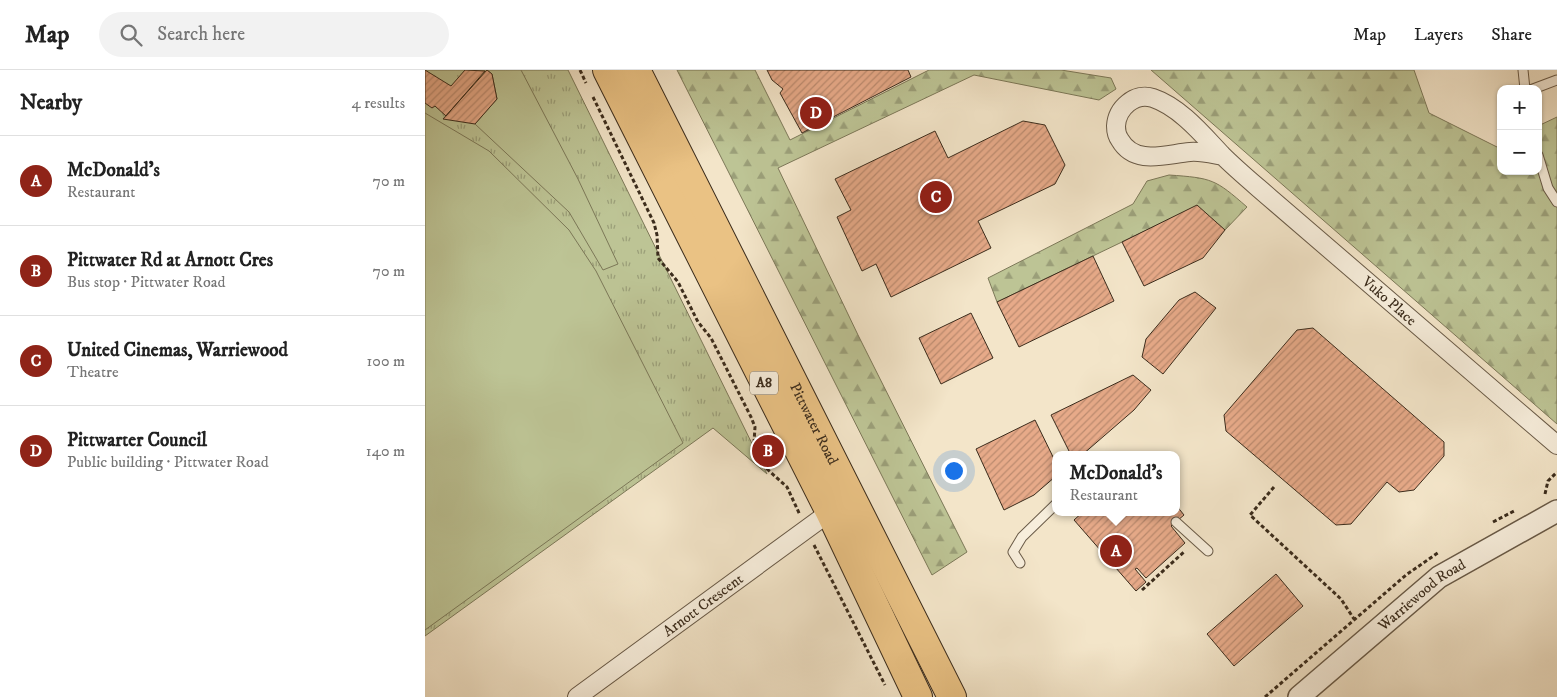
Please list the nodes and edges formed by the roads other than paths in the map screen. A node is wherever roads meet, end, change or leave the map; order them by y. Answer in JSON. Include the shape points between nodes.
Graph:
{"nodes":[{"id":1,"x":636,"y":70,"type":"edge"},
{"id":2,"x":1523,"y":70,"type":"edge"},
{"id":3,"x":598,"y":79,"type":"edge"},
{"id":4,"x":1557,"y":80,"type":"edge"},
{"id":5,"x":1525,"y":85,"type":"edge"},
{"id":6,"x":1542,"y":86,"type":"edge"},
{"id":7,"x":1223,"y":156,"type":"junction"},
{"id":8,"x":1542,"y":168,"type":"edge"},
{"id":9,"x":1557,"y":202,"type":"edge"},
{"id":10,"x":1557,"y":445,"type":"edge"},
{"id":11,"x":1052,"y":511,"type":"edge"},
{"id":12,"x":1557,"y":511,"type":"edge"},
{"id":13,"x":830,"y":512,"type":"junction"},
{"id":14,"x":1176,"y":522,"type":"dead end"},
{"id":15,"x":1208,"y":551,"type":"dead end"},
{"id":16,"x":1020,"y":563,"type":"dead end"},
{"id":17,"x":577,"y":697,"type":"edge"},
{"id":18,"x":918,"y":697,"type":"edge"},
{"id":19,"x":952,"y":697,"type":"edge"},
{"id":20,"x":1299,"y":697,"type":"edge"}],
"edges":[{"from":1,"to":19,"type":"highway","name":"Pittwater Road","number":"A8"},
{"from":2,"to":5,"type":"lane"},
{"from":3,"to":13,"type":"highway","name":"Pittwater Road","number":"A8"},
{"from":4,"to":6,"type":"lane"},
{"from":7,"to":7,"type":"street","name":"Vuko Place","via":[[1190,152],[1143,156],[1133,153],[1121,141],[1117,122],[1132,100],[1143,96],[1153,98],[1206,136]]},
{"from":7,"to":10,"type":"street","name":"Vuko Place"},
{"from":8,"to":9,"type":"lane","via":[[1548,188]]},
{"from":11,"to":16,"type":"lane","via":[[1022,537],[1013,552]]},
{"from":12,"to":20,"type":"street","name":"Warriewood Road","via":[[1439,577]]},
{"from":13,"to":17,"type":"street","name":"Arnott Crescent"},
{"from":13,"to":18,"type":"highway","name":"Pittwater Road","number":"A8"},
{"from":14,"to":15,"type":"lane"}]}
